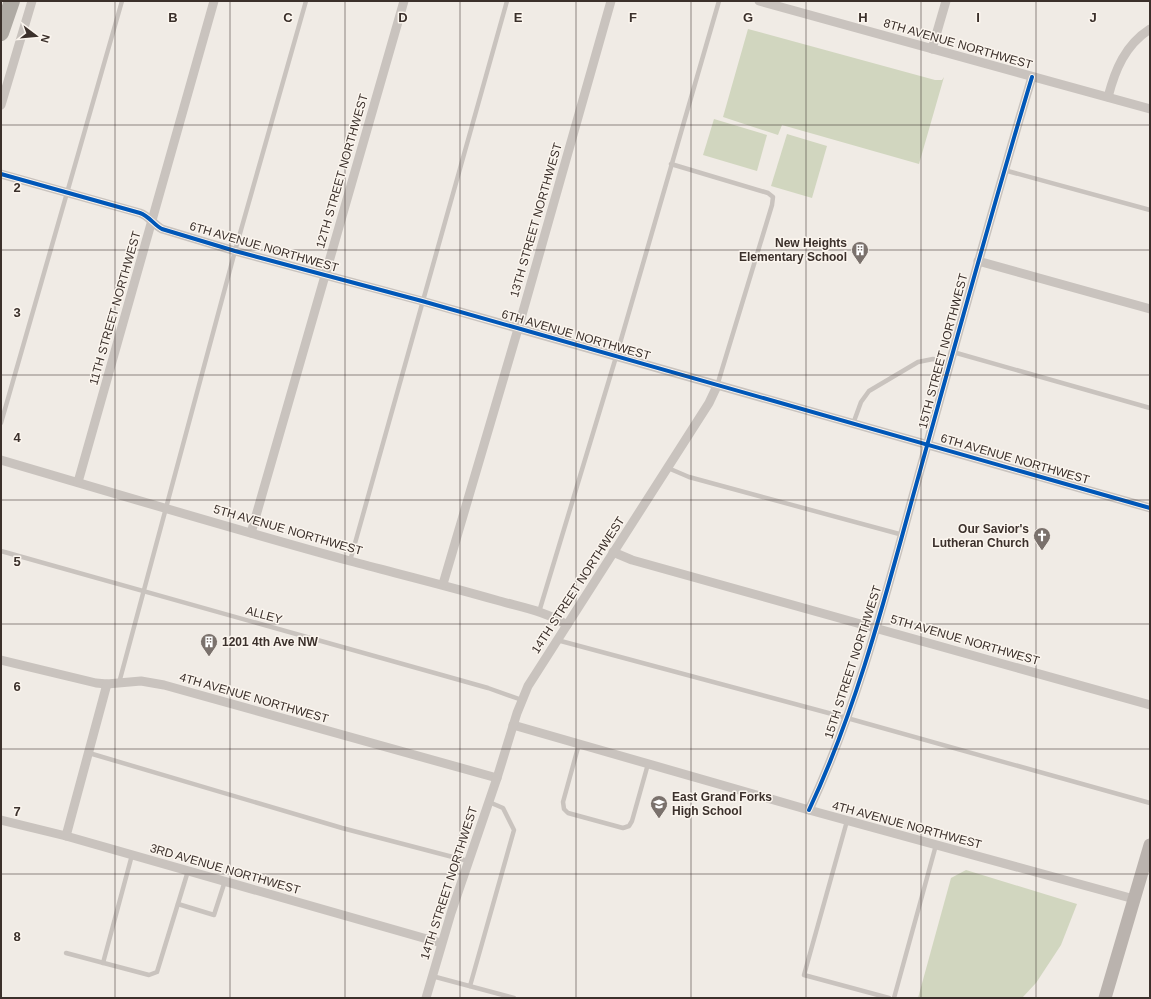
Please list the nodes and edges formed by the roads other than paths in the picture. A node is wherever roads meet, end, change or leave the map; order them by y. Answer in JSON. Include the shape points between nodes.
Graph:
{"nodes":[{"id":1,"x":12,"y":1,"type":"edge"},
{"id":2,"x":32,"y":1,"type":"edge"},
{"id":3,"x":122,"y":1,"type":"edge"},
{"id":4,"x":214,"y":1,"type":"edge"},
{"id":5,"x":306,"y":1,"type":"edge"},
{"id":6,"x":404,"y":1,"type":"edge"},
{"id":7,"x":507,"y":1,"type":"edge"},
{"id":8,"x":611,"y":1,"type":"edge"},
{"id":9,"x":719,"y":1,"type":"edge"},
{"id":10,"x":760,"y":1,"type":"edge"},
{"id":11,"x":946,"y":1,"type":"edge"},
{"id":12,"x":1150,"y":29,"type":"edge"},
{"id":13,"x":1,"y":33,"type":"edge"},
{"id":14,"x":932,"y":49,"type":"junction"},
{"id":15,"x":1032,"y":77,"type":"junction"},
{"id":16,"x":1108,"y":97,"type":"junction"},
{"id":17,"x":1,"y":105,"type":"edge"},
{"id":18,"x":1150,"y":109,"type":"edge"},
{"id":19,"x":672,"y":164,"type":"junction"},
{"id":20,"x":1004,"y":170,"type":"junction"},
{"id":21,"x":1,"y":174,"type":"edge"},
{"id":22,"x":68,"y":193,"type":"junction"},
{"id":23,"x":1150,"y":210,"type":"edge"},
{"id":24,"x":152,"y":221,"type":"junction"},
{"id":25,"x":235,"y":251,"type":"junction"},
{"id":26,"x":978,"y":261,"type":"junction"},
{"id":27,"x":325,"y":275,"type":"junction"},
{"id":28,"x":422,"y":301,"type":"junction"},
{"id":29,"x":1150,"y":308,"type":"edge"},
{"id":30,"x":518,"y":329,"type":"junction"},
{"id":31,"x":953,"y":352,"type":"junction"},
{"id":32,"x":616,"y":357,"type":"junction"},
{"id":33,"x":950,"y":363,"type":"junction"},
{"id":34,"x":718,"y":386,"type":"junction"},
{"id":35,"x":1150,"y":408,"type":"edge"},
{"id":36,"x":1,"y":423,"type":"edge"},
{"id":37,"x":853,"y":424,"type":"junction"},
{"id":38,"x":928,"y":445,"type":"junction"},
{"id":39,"x":1,"y":460,"type":"edge"},
{"id":40,"x":668,"y":468,"type":"junction"},
{"id":41,"x":78,"y":482,"type":"junction"},
{"id":42,"x":1150,"y":508,"type":"edge"},
{"id":43,"x":166,"y":509,"type":"junction"},
{"id":44,"x":251,"y":533,"type":"junction"},
{"id":45,"x":903,"y":535,"type":"junction"},
{"id":46,"x":1,"y":551,"type":"edge"},
{"id":47,"x":613,"y":552,"type":"junction"},
{"id":48,"x":350,"y":561,"type":"junction"},
{"id":49,"x":443,"y":584,"type":"junction"},
{"id":50,"x":143,"y":592,"type":"junction"},
{"id":51,"x":539,"y":612,"type":"junction"},
{"id":52,"x":567,"y":626,"type":"junction"},
{"id":53,"x":876,"y":627,"type":"junction"},
{"id":54,"x":557,"y":640,"type":"junction"},
{"id":55,"x":1,"y":660,"type":"edge"},
{"id":56,"x":119,"y":683,"type":"junction"},
{"id":57,"x":107,"y":684,"type":"junction"},
{"id":58,"x":522,"y":700,"type":"junction"},
{"id":59,"x":1150,"y":705,"type":"edge"},
{"id":60,"x":847,"y":718,"type":"junction"},
{"id":61,"x":514,"y":725,"type":"junction"},
{"id":62,"x":579,"y":744,"type":"junction"},
{"id":63,"x":89,"y":753,"type":"junction"},
{"id":64,"x":648,"y":764,"type":"junction"},
{"id":65,"x":497,"y":778,"type":"junction"},
{"id":66,"x":488,"y":802,"type":"junction"},
{"id":67,"x":1150,"y":803,"type":"edge"},
{"id":68,"x":809,"y":810,"type":"junction"},
{"id":69,"x":1,"y":820,"type":"edge"},
{"id":70,"x":847,"y":821,"type":"junction"},
{"id":71,"x":66,"y":836,"type":"junction"},
{"id":72,"x":1150,"y":844,"type":"edge"},
{"id":73,"x":936,"y":845,"type":"junction"},
{"id":74,"x":132,"y":855,"type":"junction"},
{"id":75,"x":468,"y":861,"type":"junction"},
{"id":76,"x":188,"y":871,"type":"junction"},
{"id":77,"x":225,"y":881,"type":"junction"},
{"id":78,"x":1134,"y":899,"type":"junction"},
{"id":79,"x":178,"y":904,"type":"junction"},
{"id":80,"x":442,"y":943,"type":"junction"},
{"id":81,"x":66,"y":952,"type":"dead end"},
{"id":82,"x":103,"y":963,"type":"junction"},
{"id":83,"x":432,"y":976,"type":"junction"},
{"id":84,"x":470,"y":986,"type":"junction"},
{"id":85,"x":426,"y":998,"type":"edge"},
{"id":86,"x":514,"y":998,"type":"edge"},
{"id":87,"x":889,"y":998,"type":"edge"},
{"id":88,"x":894,"y":998,"type":"edge"},
{"id":89,"x":1105,"y":998,"type":"edge"}],
"edges":[{"from":1,"to":13,"type":"highway"},
{"from":2,"to":17,"type":"street"},
{"from":3,"to":22,"type":"lane"},
{"from":4,"to":24,"type":"street","name":"11TH STREET NORTHWEST"},
{"from":5,"to":25,"type":"lane"},
{"from":6,"to":27,"type":"street","name":"12TH STREET NORTHWEST"},
{"from":7,"to":28,"type":"lane"},
{"from":8,"to":30,"type":"street","name":"13TH STREET NORTHWEST"},
{"from":9,"to":19,"type":"lane"},
{"from":10,"to":14,"type":"street","name":"8TH AVENUE NORTHWEST"},
{"from":11,"to":14,"type":"street"},
{"from":12,"to":16,"type":"street","via":[[1134,41],[1126,52],[1116,70]]},
{"from":14,"to":15,"type":"street","name":"8TH AVENUE NORTHWEST"},
{"from":15,"to":16,"type":"street","name":"8TH AVENUE NORTHWEST"},
{"from":15,"to":20,"type":"street","name":"15TH STREET NORTHWEST"},
{"from":16,"to":18,"type":"street","name":"8TH AVENUE NORTHWEST"},
{"from":19,"to":32,"type":"lane"},
{"from":19,"to":34,"type":"lane","name":"14TH STREET NORTHWEST","via":[[773,196]]},
{"from":20,"to":23,"type":"lane"},
{"from":20,"to":26,"type":"street","name":"15TH STREET NORTHWEST"},
{"from":21,"to":22,"type":"street","name":"6TH AVENUE NORTHWEST"},
{"from":22,"to":24,"type":"street","name":"6TH AVENUE NORTHWEST","via":[[140,212]]},
{"from":22,"to":36,"type":"lane"},
{"from":24,"to":25,"type":"street","name":"6TH AVENUE NORTHWEST","via":[[162,229]]},
{"from":24,"to":41,"type":"street","name":"11TH STREET NORTHWEST"},
{"from":25,"to":27,"type":"street","name":"6TH AVENUE NORTHWEST"},
{"from":25,"to":43,"type":"lane"},
{"from":26,"to":29,"type":"street"},
{"from":26,"to":31,"type":"street","name":"15TH STREET NORTHWEST"},
{"from":27,"to":28,"type":"street","name":"6TH AVENUE NORTHWEST"},
{"from":27,"to":44,"type":"street","name":"12TH STREET NORTHWEST"},
{"from":28,"to":30,"type":"street","name":"6TH AVENUE NORTHWEST"},
{"from":28,"to":48,"type":"lane"},
{"from":30,"to":32,"type":"street","name":"6TH AVENUE NORTHWEST"},
{"from":30,"to":49,"type":"street","name":"13TH STREET NORTHWEST"},
{"from":31,"to":33,"type":"street","name":"15TH STREET NORTHWEST"},
{"from":31,"to":35,"type":"lane"},
{"from":32,"to":34,"type":"street","name":"6TH AVENUE NORTHWEST"},
{"from":32,"to":51,"type":"lane"},
{"from":33,"to":37,"type":"lane","via":[[933,359],[918,362],[869,391],[861,402]]},
{"from":33,"to":38,"type":"street","name":"15TH STREET NORTHWEST"},
{"from":34,"to":37,"type":"street","name":"6TH AVENUE NORTHWEST"},
{"from":34,"to":40,"type":"street","name":"14TH STREET NORTHWEST"},
{"from":37,"to":38,"type":"street","name":"6TH AVENUE NORTHWEST"},
{"from":38,"to":42,"type":"street","name":"6TH AVENUE NORTHWEST"},
{"from":38,"to":45,"type":"street","name":"15TH STREET NORTHWEST"},
{"from":39,"to":41,"type":"street","name":"5TH AVENUE NORTHWEST"},
{"from":40,"to":45,"type":"lane","via":[[689,477]]},
{"from":40,"to":47,"type":"street","name":"14TH STREET NORTHWEST"},
{"from":41,"to":43,"type":"street","name":"5TH AVENUE NORTHWEST"},
{"from":43,"to":44,"type":"street","name":"5TH AVENUE NORTHWEST"},
{"from":43,"to":50,"type":"lane"},
{"from":44,"to":48,"type":"street","name":"5TH AVENUE NORTHWEST"},
{"from":45,"to":53,"type":"street","name":"15TH STREET NORTHWEST"},
{"from":46,"to":50,"type":"lane","name":"ALLEY"},
{"from":47,"to":52,"type":"street","name":"14TH STREET NORTHWEST"},
{"from":47,"to":53,"type":"street","name":"5TH AVENUE NORTHWEST","via":[[632,560]]},
{"from":48,"to":49,"type":"street","name":"5TH AVENUE NORTHWEST"},
{"from":49,"to":51,"type":"street","name":"5TH AVENUE NORTHWEST"},
{"from":50,"to":56,"type":"lane"},
{"from":50,"to":58,"type":"lane","name":"ALLEY","via":[[488,688]]},
{"from":51,"to":52,"type":"street","name":"5TH AVENUE NORTHWEST"},
{"from":52,"to":54,"type":"street","name":"14TH STREET NORTHWEST"},
{"from":53,"to":59,"type":"street","name":"5TH AVENUE NORTHWEST"},
{"from":53,"to":60,"type":"street","name":"15TH STREET NORTHWEST"},
{"from":54,"to":58,"type":"street","name":"14TH STREET NORTHWEST"},
{"from":54,"to":60,"type":"lane"},
{"from":55,"to":57,"type":"street","name":"4TH AVENUE NORTHWEST","via":[[84,681]]},
{"from":56,"to":57,"type":"street","name":"4TH AVENUE NORTHWEST"},
{"from":56,"to":65,"type":"street","name":"4TH AVENUE NORTHWEST","via":[[141,681],[164,685]]},
{"from":57,"to":63,"type":"street"},
{"from":58,"to":61,"type":"street","name":"14TH STREET NORTHWEST"},
{"from":60,"to":67,"type":"lane"},
{"from":60,"to":68,"type":"street","name":"15TH STREET NORTHWEST"},
{"from":61,"to":62,"type":"street","name":"4TH AVENUE NORTHWEST"},
{"from":61,"to":65,"type":"street","name":"14TH STREET NORTHWEST"},
{"from":62,"to":64,"type":"street","name":"4TH AVENUE NORTHWEST"},
{"from":62,"to":64,"type":"lane","via":[[563,802],[568,813],[623,828],[629,826]]},
{"from":63,"to":71,"type":"street"},
{"from":63,"to":75,"type":"lane","via":[[342,828]]},
{"from":64,"to":68,"type":"street","name":"4TH AVENUE NORTHWEST"},
{"from":65,"to":66,"type":"street","name":"14TH STREET NORTHWEST"},
{"from":66,"to":75,"type":"street","name":"14TH STREET NORTHWEST"},
{"from":66,"to":84,"type":"lane","via":[[503,808],[514,830]]},
{"from":68,"to":70,"type":"street","name":"4TH AVENUE NORTHWEST"},
{"from":69,"to":71,"type":"street","name":"3RD AVENUE NORTHWEST"},
{"from":70,"to":73,"type":"street","name":"4TH AVENUE NORTHWEST"},
{"from":70,"to":87,"type":"lane","via":[[804,975]]},
{"from":71,"to":74,"type":"street","name":"3RD AVENUE NORTHWEST"},
{"from":72,"to":78,"type":"street"},
{"from":73,"to":78,"type":"street","name":"4TH AVENUE NORTHWEST"},
{"from":73,"to":88,"type":"lane"},
{"from":74,"to":76,"type":"street","name":"3RD AVENUE NORTHWEST"},
{"from":74,"to":82,"type":"lane"},
{"from":75,"to":80,"type":"street","name":"14TH STREET NORTHWEST"},
{"from":76,"to":77,"type":"street","name":"3RD AVENUE NORTHWEST"},
{"from":76,"to":79,"type":"lane"},
{"from":77,"to":79,"type":"lane","via":[[214,915]]},
{"from":77,"to":80,"type":"street","name":"3RD AVENUE NORTHWEST"},
{"from":78,"to":89,"type":"street"},
{"from":79,"to":82,"type":"lane","via":[[157,972],[149,975]]},
{"from":80,"to":83,"type":"street","name":"14TH STREET NORTHWEST"},
{"from":81,"to":82,"type":"lane"},
{"from":83,"to":84,"type":"lane"},
{"from":83,"to":85,"type":"street","name":"14TH STREET NORTHWEST"},
{"from":84,"to":86,"type":"lane"}]}
